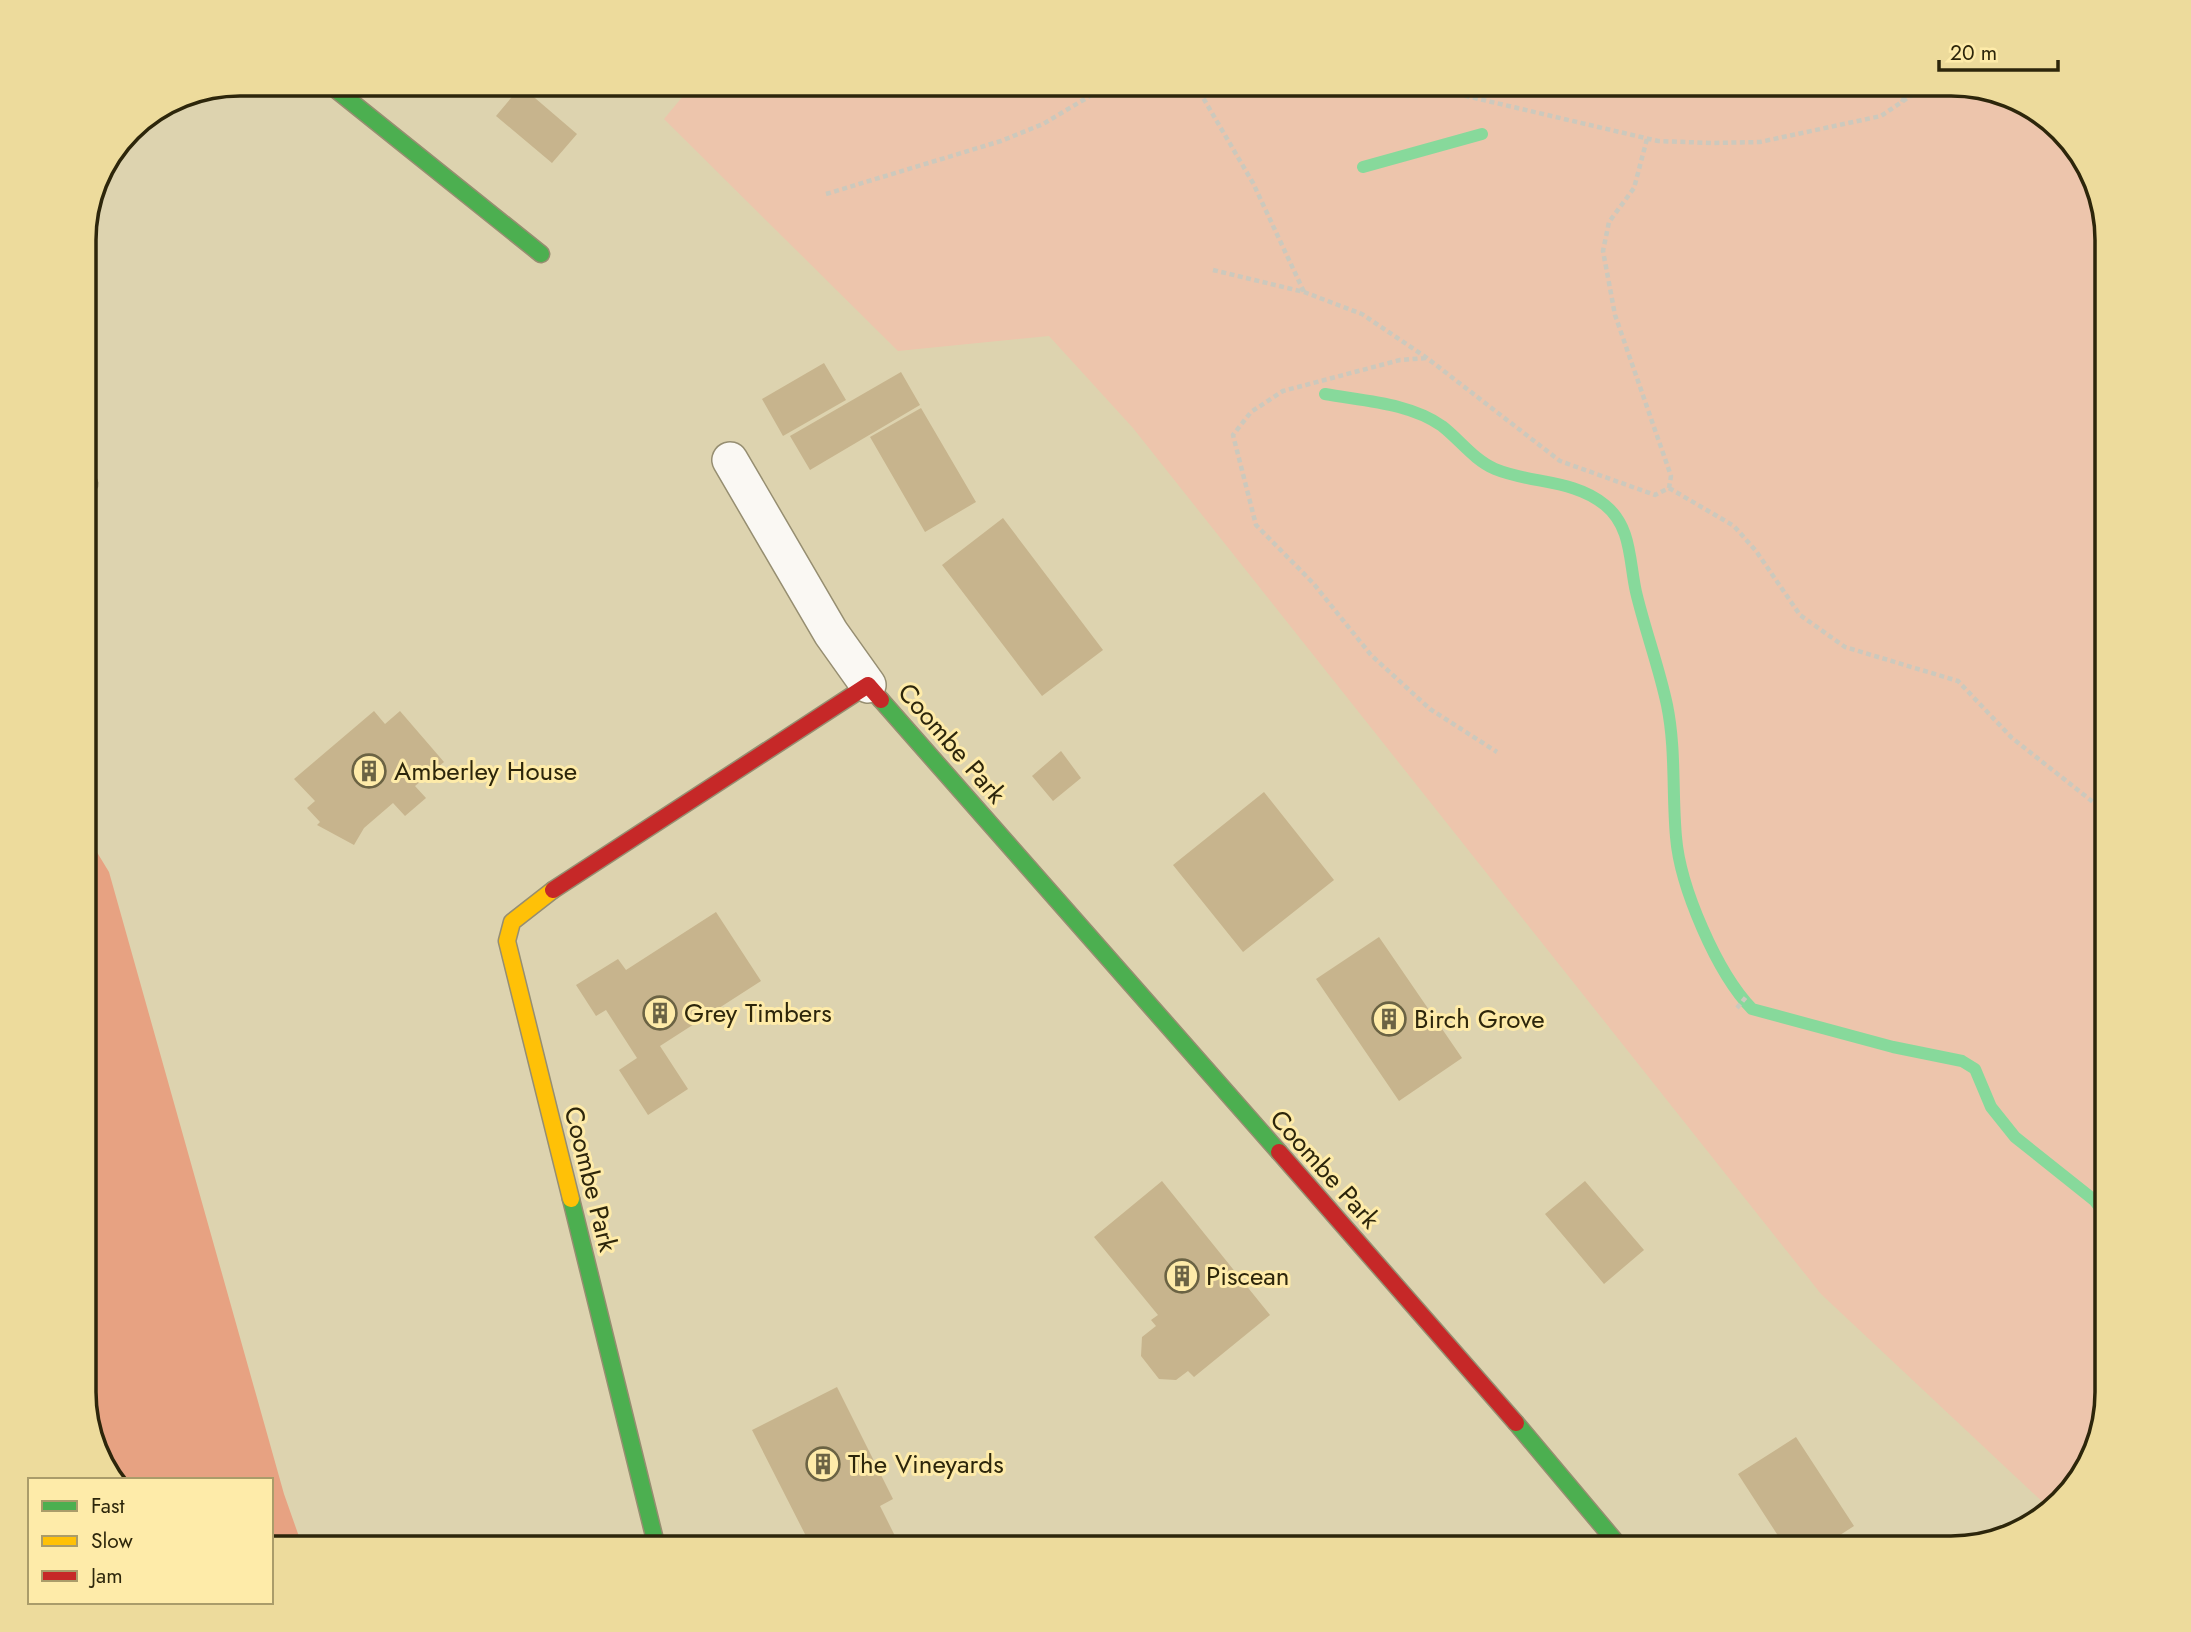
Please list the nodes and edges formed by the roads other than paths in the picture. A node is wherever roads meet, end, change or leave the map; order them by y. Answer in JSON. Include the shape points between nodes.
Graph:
{"nodes":[{"id":1,"x":344,"y":96,"type":"edge"},
{"id":2,"x":541,"y":254,"type":"dead end"},
{"id":3,"x":730,"y":460,"type":"dead end"},
{"id":4,"x":868,"y":685,"type":"junction"},
{"id":5,"x":654,"y":1536,"type":"edge"},
{"id":6,"x":1612,"y":1536,"type":"edge"}],
"edges":[{"from":1,"to":2,"type":"street"},
{"from":3,"to":4,"type":"street","via":[[831,633]]},
{"from":4,"to":5,"type":"street","name":"Coombe Park","via":[[531,904],[512,922],[507,941]]},
{"from":4,"to":6,"type":"street","name":"Coombe Park"}]}
